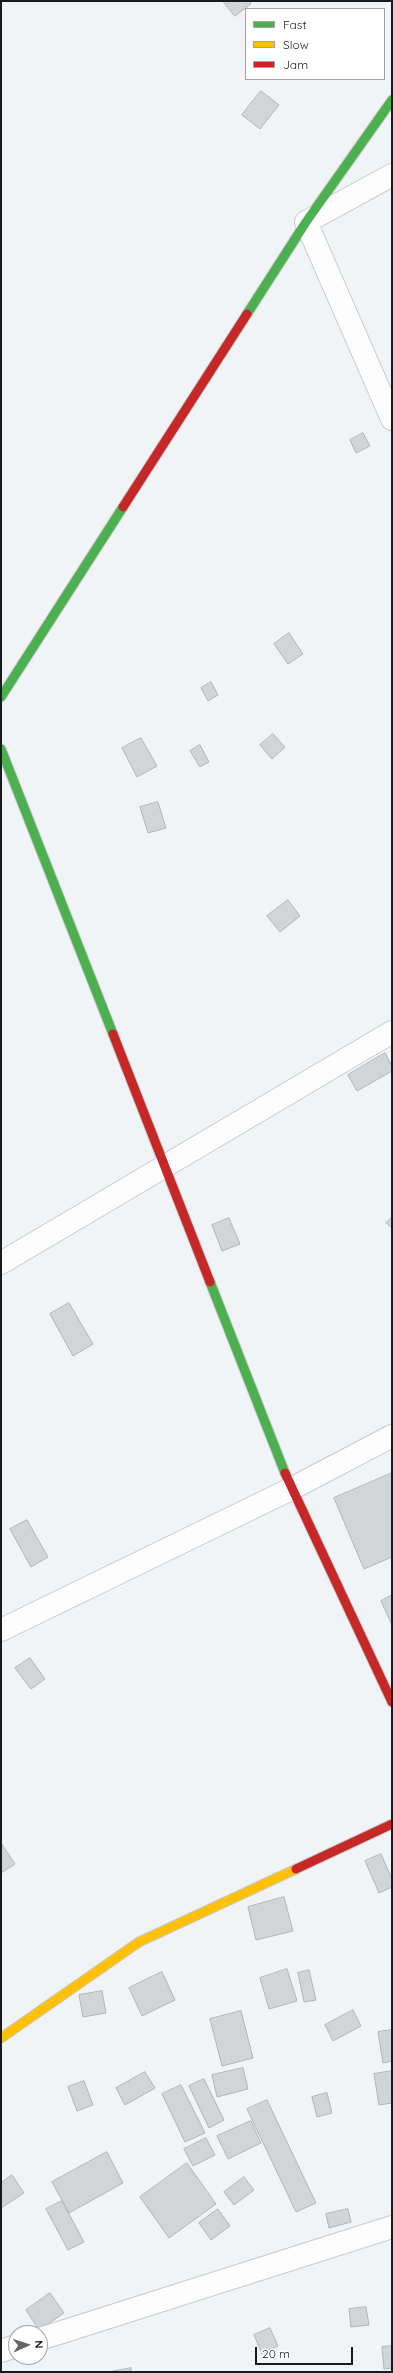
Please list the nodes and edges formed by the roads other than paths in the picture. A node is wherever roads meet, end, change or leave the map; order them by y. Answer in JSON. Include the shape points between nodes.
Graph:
{"nodes":[{"id":1,"x":392,"y":100,"type":"edge"},
{"id":2,"x":392,"y":175,"type":"edge"},
{"id":3,"x":306,"y":222,"type":"junction"},
{"id":4,"x":392,"y":419,"type":"edge"},
{"id":5,"x":1,"y":697,"type":"edge"},
{"id":6,"x":1,"y":749,"type":"edge"},
{"id":7,"x":392,"y":1032,"type":"edge"},
{"id":8,"x":165,"y":1166,"type":"junction"},
{"id":9,"x":1,"y":1263,"type":"edge"},
{"id":10,"x":392,"y":1436,"type":"edge"},
{"id":11,"x":291,"y":1489,"type":"junction"},
{"id":12,"x":1,"y":1630,"type":"edge"},
{"id":13,"x":392,"y":1702,"type":"edge"},
{"id":14,"x":392,"y":1824,"type":"edge"},
{"id":15,"x":1,"y":2038,"type":"edge"},
{"id":16,"x":392,"y":2227,"type":"edge"},
{"id":17,"x":48,"y":2335,"type":"edge"}],
"edges":[{"from":1,"to":3,"type":"street"},
{"from":2,"to":3,"type":"street"},
{"from":3,"to":4,"type":"street"},
{"from":3,"to":5,"type":"street"},
{"from":6,"to":8,"type":"street"},
{"from":7,"to":8,"type":"street"},
{"from":8,"to":9,"type":"street"},
{"from":8,"to":11,"type":"street"},
{"from":10,"to":11,"type":"street"},
{"from":11,"to":12,"type":"street"},
{"from":11,"to":13,"type":"street"},
{"from":14,"to":15,"type":"street","via":[[138,1942]]},
{"from":16,"to":17,"type":"street"}]}
